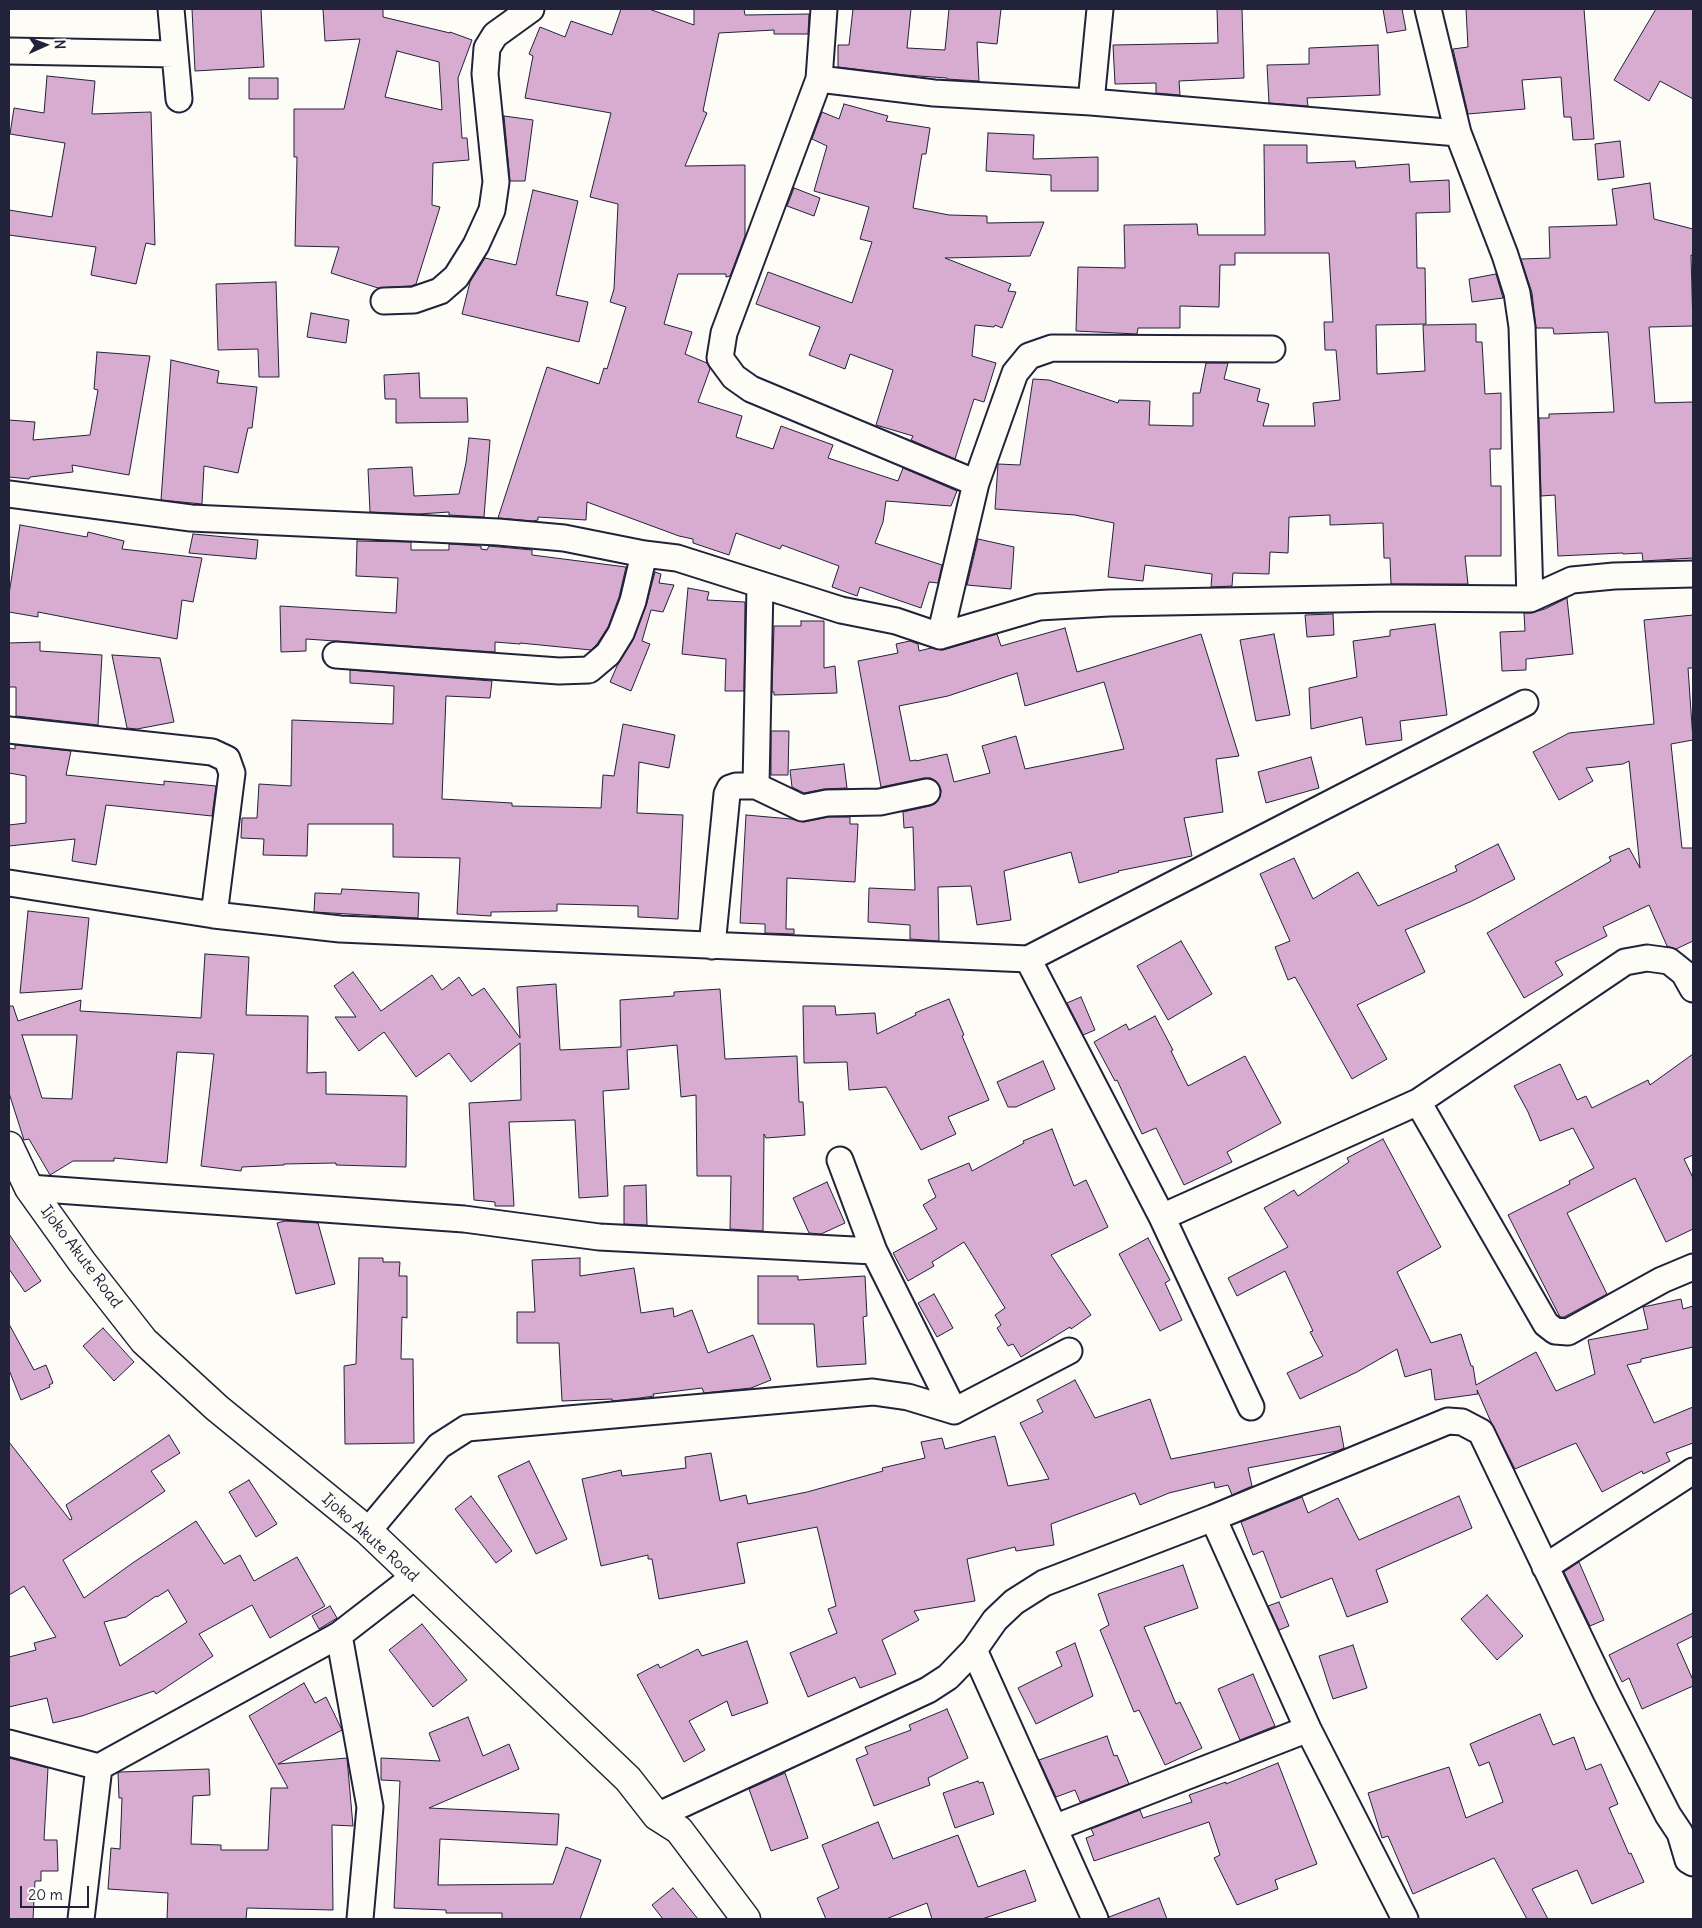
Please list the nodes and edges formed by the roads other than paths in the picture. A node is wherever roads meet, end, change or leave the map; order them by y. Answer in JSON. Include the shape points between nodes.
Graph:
{"nodes":[{"id":1,"x":171,"y":9,"type":"edge"},
{"id":2,"x":531,"y":9,"type":"edge"},
{"id":3,"x":824,"y":9,"type":"edge"},
{"id":4,"x":1100,"y":9,"type":"edge"},
{"id":5,"x":1428,"y":9,"type":"edge"},
{"id":6,"x":9,"y":52,"type":"edge"},
{"id":7,"x":175,"y":54,"type":"junction"},
{"id":8,"x":819,"y":79,"type":"junction"},
{"id":9,"x":179,"y":99,"type":"dead end"},
{"id":10,"x":1091,"y":102,"type":"junction"},
{"id":11,"x":1458,"y":133,"type":"junction"},
{"id":12,"x":384,"y":301,"type":"dead end"},
{"id":13,"x":1272,"y":350,"type":"dead end"},
{"id":14,"x":976,"y":483,"type":"junction"},
{"id":15,"x":9,"y":494,"type":"edge"},
{"id":16,"x":644,"y":554,"type":"junction"},
{"id":17,"x":1693,"y":574,"type":"edge"},
{"id":18,"x":760,"y":584,"type":"junction"},
{"id":19,"x":1530,"y":598,"type":"junction"},
{"id":20,"x":940,"y":636,"type":"junction"},
{"id":21,"x":336,"y":655,"type":"dead end"},
{"id":22,"x":1525,"y":703,"type":"dead end"},
{"id":23,"x":9,"y":730,"type":"edge"},
{"id":24,"x":756,"y":786,"type":"junction"},
{"id":25,"x":927,"y":792,"type":"dead end"},
{"id":26,"x":9,"y":883,"type":"edge"},
{"id":27,"x":214,"y":915,"type":"junction"},
{"id":28,"x":712,"y":946,"type":"junction"},
{"id":29,"x":1028,"y":959,"type":"junction"},
{"id":30,"x":1693,"y":989,"type":"edge"},
{"id":31,"x":1418,"y":1102,"type":"junction"},
{"id":32,"x":9,"y":1146,"type":"edge"},
{"id":33,"x":840,"y":1160,"type":"dead end"},
{"id":34,"x":29,"y":1188,"type":"junction"},
{"id":35,"x":1162,"y":1217,"type":"junction"},
{"id":36,"x":874,"y":1251,"type":"junction"},
{"id":37,"x":1693,"y":1267,"type":"edge"},
{"id":38,"x":1069,"y":1351,"type":"dead end"},
{"id":39,"x":1251,"y":1408,"type":"dead end"},
{"id":40,"x":954,"y":1411,"type":"junction"},
{"id":41,"x":1693,"y":1471,"type":"edge"},
{"id":42,"x":1213,"y":1518,"type":"junction"},
{"id":43,"x":368,"y":1531,"type":"junction"},
{"id":44,"x":1544,"y":1567,"type":"junction"},
{"id":45,"x":414,"y":1577,"type":"junction"},
{"id":46,"x":339,"y":1635,"type":"junction"},
{"id":47,"x":974,"y":1650,"type":"junction"},
{"id":48,"x":1308,"y":1729,"type":"junction"},
{"id":49,"x":9,"y":1743,"type":"edge"},
{"id":50,"x":99,"y":1767,"type":"junction"},
{"id":51,"x":657,"y":1816,"type":"junction"},
{"id":52,"x":1054,"y":1828,"type":"junction"},
{"id":53,"x":1693,"y":1863,"type":"edge"},
{"id":54,"x":81,"y":1919,"type":"edge"},
{"id":55,"x":360,"y":1919,"type":"edge"},
{"id":56,"x":746,"y":1919,"type":"edge"},
{"id":57,"x":1096,"y":1919,"type":"edge"},
{"id":58,"x":1405,"y":1919,"type":"edge"}],
"edges":[{"from":1,"to":7,"type":"street"},
{"from":2,"to":12,"type":"street","via":[[495,35],[487,48],[485,74],[496,182],[492,210],[476,245],[456,277],[440,291],[414,300]]},
{"from":3,"to":8,"type":"street"},
{"from":4,"to":10,"type":"street"},
{"from":5,"to":11,"type":"street"},
{"from":6,"to":7,"type":"street"},
{"from":7,"to":9,"type":"street"},
{"from":8,"to":10,"type":"street","via":[[934,93]]},
{"from":8,"to":14,"type":"street","via":[[724,333],[720,358],[734,377],[751,389]]},
{"from":10,"to":11,"type":"street"},
{"from":11,"to":19,"type":"street","via":[[1517,293],[1522,327]]},
{"from":13,"to":14,"type":"street","via":[[1052,348],[1029,356],[1015,373]]},
{"from":14,"to":20,"type":"street"},
{"from":15,"to":16,"type":"street","via":[[191,518],[564,538]]},
{"from":16,"to":18,"type":"street","via":[[677,558]]},
{"from":16,"to":21,"type":"street","via":[[633,601],[621,633],[608,654],[589,670],[559,671]]},
{"from":17,"to":19,"type":"street","via":[[1572,580]]},
{"from":18,"to":20,"type":"street"},
{"from":18,"to":24,"type":"street"},
{"from":19,"to":20,"type":"street","via":[[1380,598],[1039,607]]},
{"from":22,"to":29,"type":"street"},
{"from":23,"to":27,"type":"street","via":[[212,752],[227,759],[232,772]]},
{"from":24,"to":25,"type":"street","via":[[802,808],[827,803],[880,802]]},
{"from":24,"to":28,"type":"street","via":[[736,786],[727,794]]},
{"from":26,"to":27,"type":"street"},
{"from":27,"to":28,"type":"street","via":[[340,929]]},
{"from":28,"to":29,"type":"street"},
{"from":29,"to":35,"type":"street"},
{"from":30,"to":31,"type":"street","via":[[1684,973],[1669,961],[1647,958],[1625,962]]},
{"from":31,"to":35,"type":"street"},
{"from":31,"to":37,"type":"street","via":[[1546,1324],[1555,1331],[1568,1332],[1662,1280]]},
{"from":32,"to":34,"type":"main road","name":"Ijoko Akute Road"},
{"from":33,"to":36,"type":"street"},
{"from":34,"to":36,"type":"street","via":[[464,1219],[599,1237]]},
{"from":34,"to":43,"type":"main road","name":"Ijoko Akute Road","via":[[144,1340],[217,1408]]},
{"from":35,"to":39,"type":"street"},
{"from":36,"to":40,"type":"street"},
{"from":38,"to":40,"type":"street"},
{"from":40,"to":43,"type":"street","via":[[908,1397],[873,1392],[467,1428],[439,1446]]},
{"from":41,"to":44,"type":"street"},
{"from":42,"to":44,"type":"street","via":[[1448,1421],[1462,1422],[1481,1432]]},
{"from":42,"to":47,"type":"street","via":[[1044,1583],[1014,1602],[995,1620]]},
{"from":42,"to":48,"type":"street"},
{"from":43,"to":45,"type":"main road","name":"Ijoko Akute Road"},
{"from":44,"to":53,"type":"street","via":[[1680,1833],[1688,1860]]},
{"from":45,"to":46,"type":"street"},
{"from":45,"to":51,"type":"main road","name":"Ijoko Akute Road","via":[[628,1779]]},
{"from":46,"to":50,"type":"street"},
{"from":46,"to":55,"type":"street","via":[[370,1807]]},
{"from":47,"to":51,"type":"street","via":[[948,1677],[928,1690]]},
{"from":47,"to":52,"type":"street"},
{"from":48,"to":52,"type":"street"},
{"from":48,"to":58,"type":"street"},
{"from":49,"to":50,"type":"street"},
{"from":50,"to":54,"type":"street"},
{"from":51,"to":56,"type":"main road","name":"Ijoko Akute Road","via":[[679,1830]]},
{"from":52,"to":57,"type":"street"}]}
